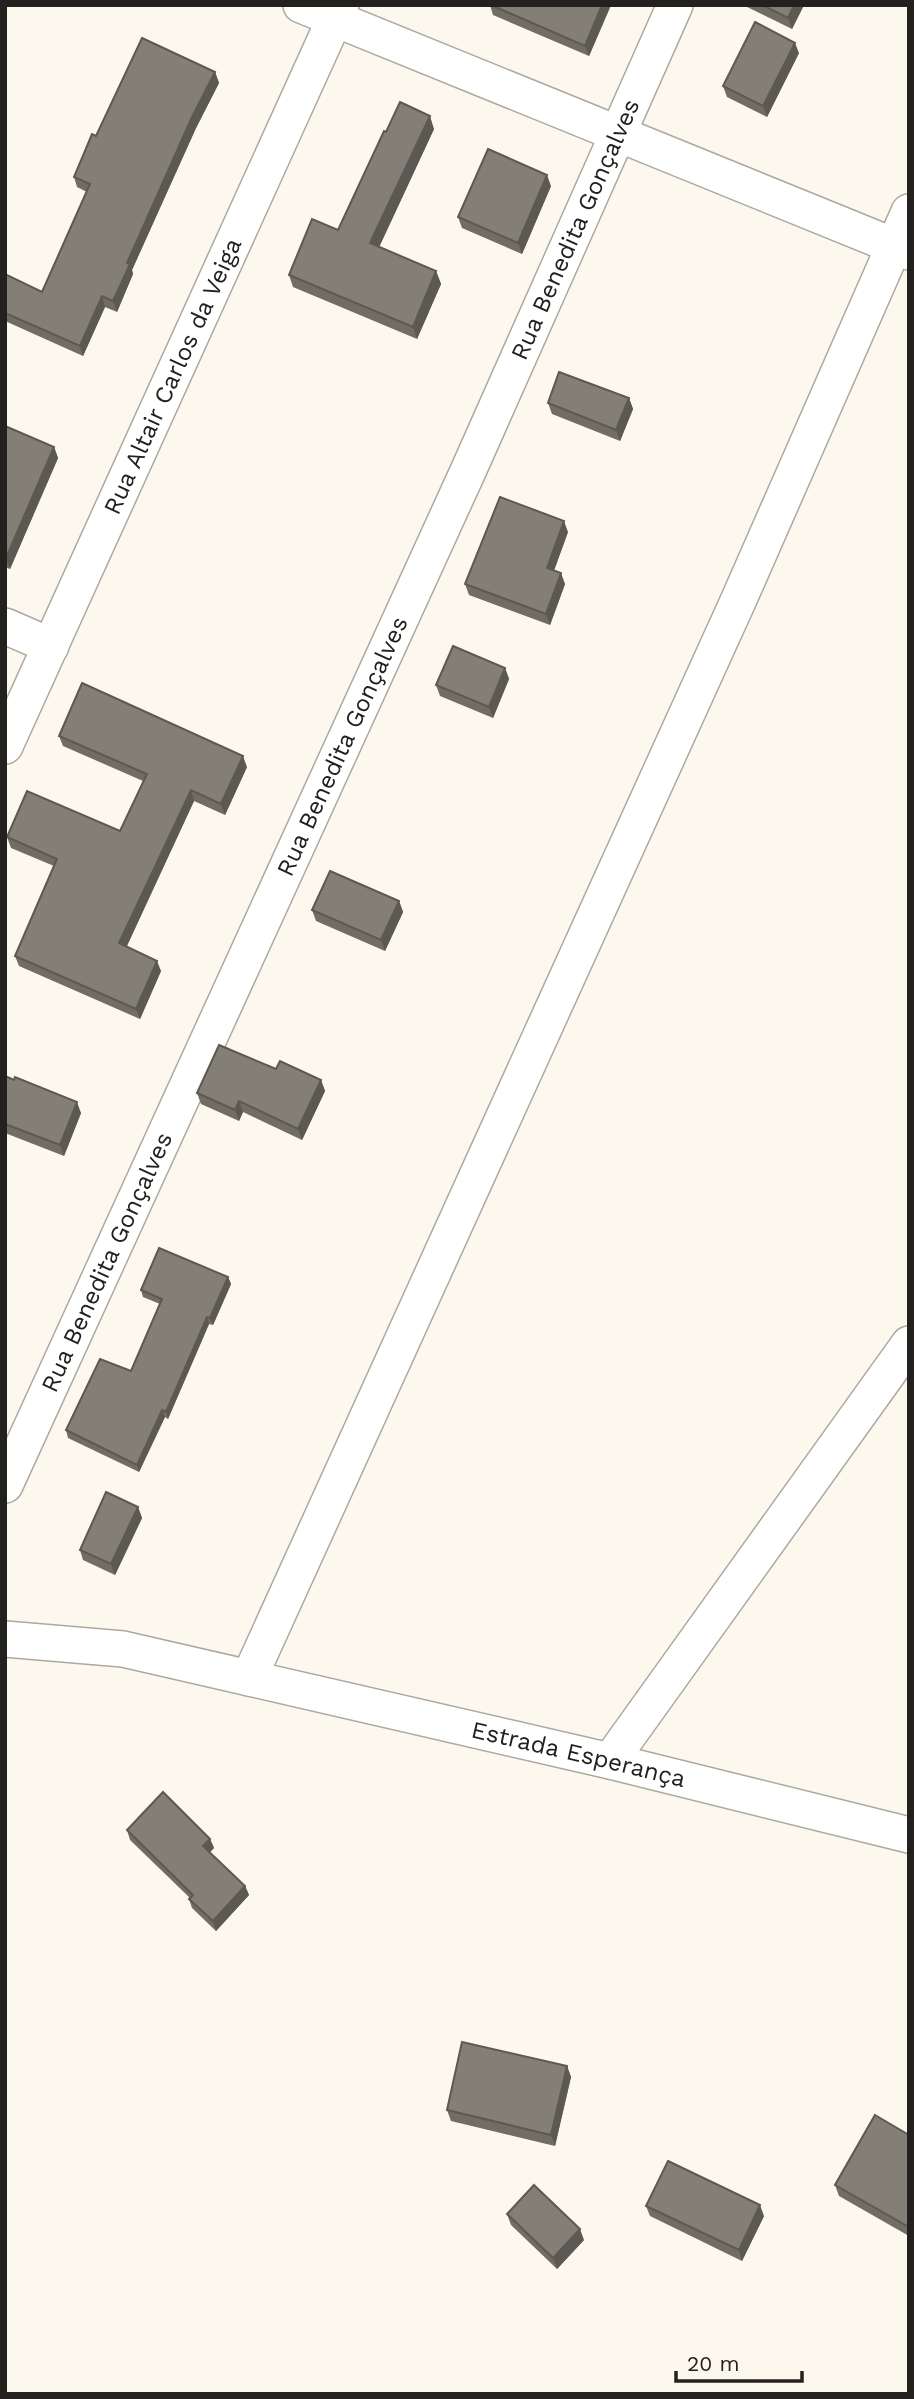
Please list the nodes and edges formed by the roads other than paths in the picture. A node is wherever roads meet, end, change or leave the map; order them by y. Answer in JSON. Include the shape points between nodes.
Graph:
{"nodes":[{"id":1,"x":301,"y":5,"type":"edge"},
{"id":2,"x":676,"y":5,"type":"edge"},
{"id":3,"x":338,"y":12,"type":"edge"},
{"id":4,"x":618,"y":133,"type":"junction"},
{"id":5,"x":909,"y":212,"type":"edge"},
{"id":6,"x":901,"y":248,"type":"edge"},
{"id":7,"x":5,"y":626,"type":"edge"},
{"id":8,"x":51,"y":646,"type":"junction"},
{"id":9,"x":5,"y":746,"type":"edge"},
{"id":10,"x":909,"y":1345,"type":"edge"},
{"id":11,"x":5,"y":1485,"type":"edge"},
{"id":12,"x":5,"y":1639,"type":"edge"},
{"id":13,"x":249,"y":1678,"type":"junction"},
{"id":14,"x":610,"y":1761,"type":"junction"},
{"id":15,"x":909,"y":1835,"type":"edge"}],
"edges":[{"from":1,"to":3,"type":"street"},
{"from":2,"to":4,"type":"street","name":"Rua Benedita Gonçalves"},
{"from":3,"to":4,"type":"street"},
{"from":3,"to":8,"type":"street","name":"Rua Altair Carlos da Veiga"},
{"from":4,"to":6,"type":"street"},
{"from":4,"to":11,"type":"street","name":"Rua Benedita Gonçalves"},
{"from":5,"to":6,"type":"street"},
{"from":6,"to":13,"type":"street"},
{"from":7,"to":8,"type":"street"},
{"from":8,"to":9,"type":"street","name":"Rua Altair Carlos da Veiga"},
{"from":10,"to":14,"type":"street"},
{"from":12,"to":13,"type":"street","name":"Estrada Esperança","via":[[122,1649]]},
{"from":13,"to":14,"type":"street","name":"Estrada Esperança"},
{"from":14,"to":15,"type":"street","name":"Estrada Esperança"}]}
